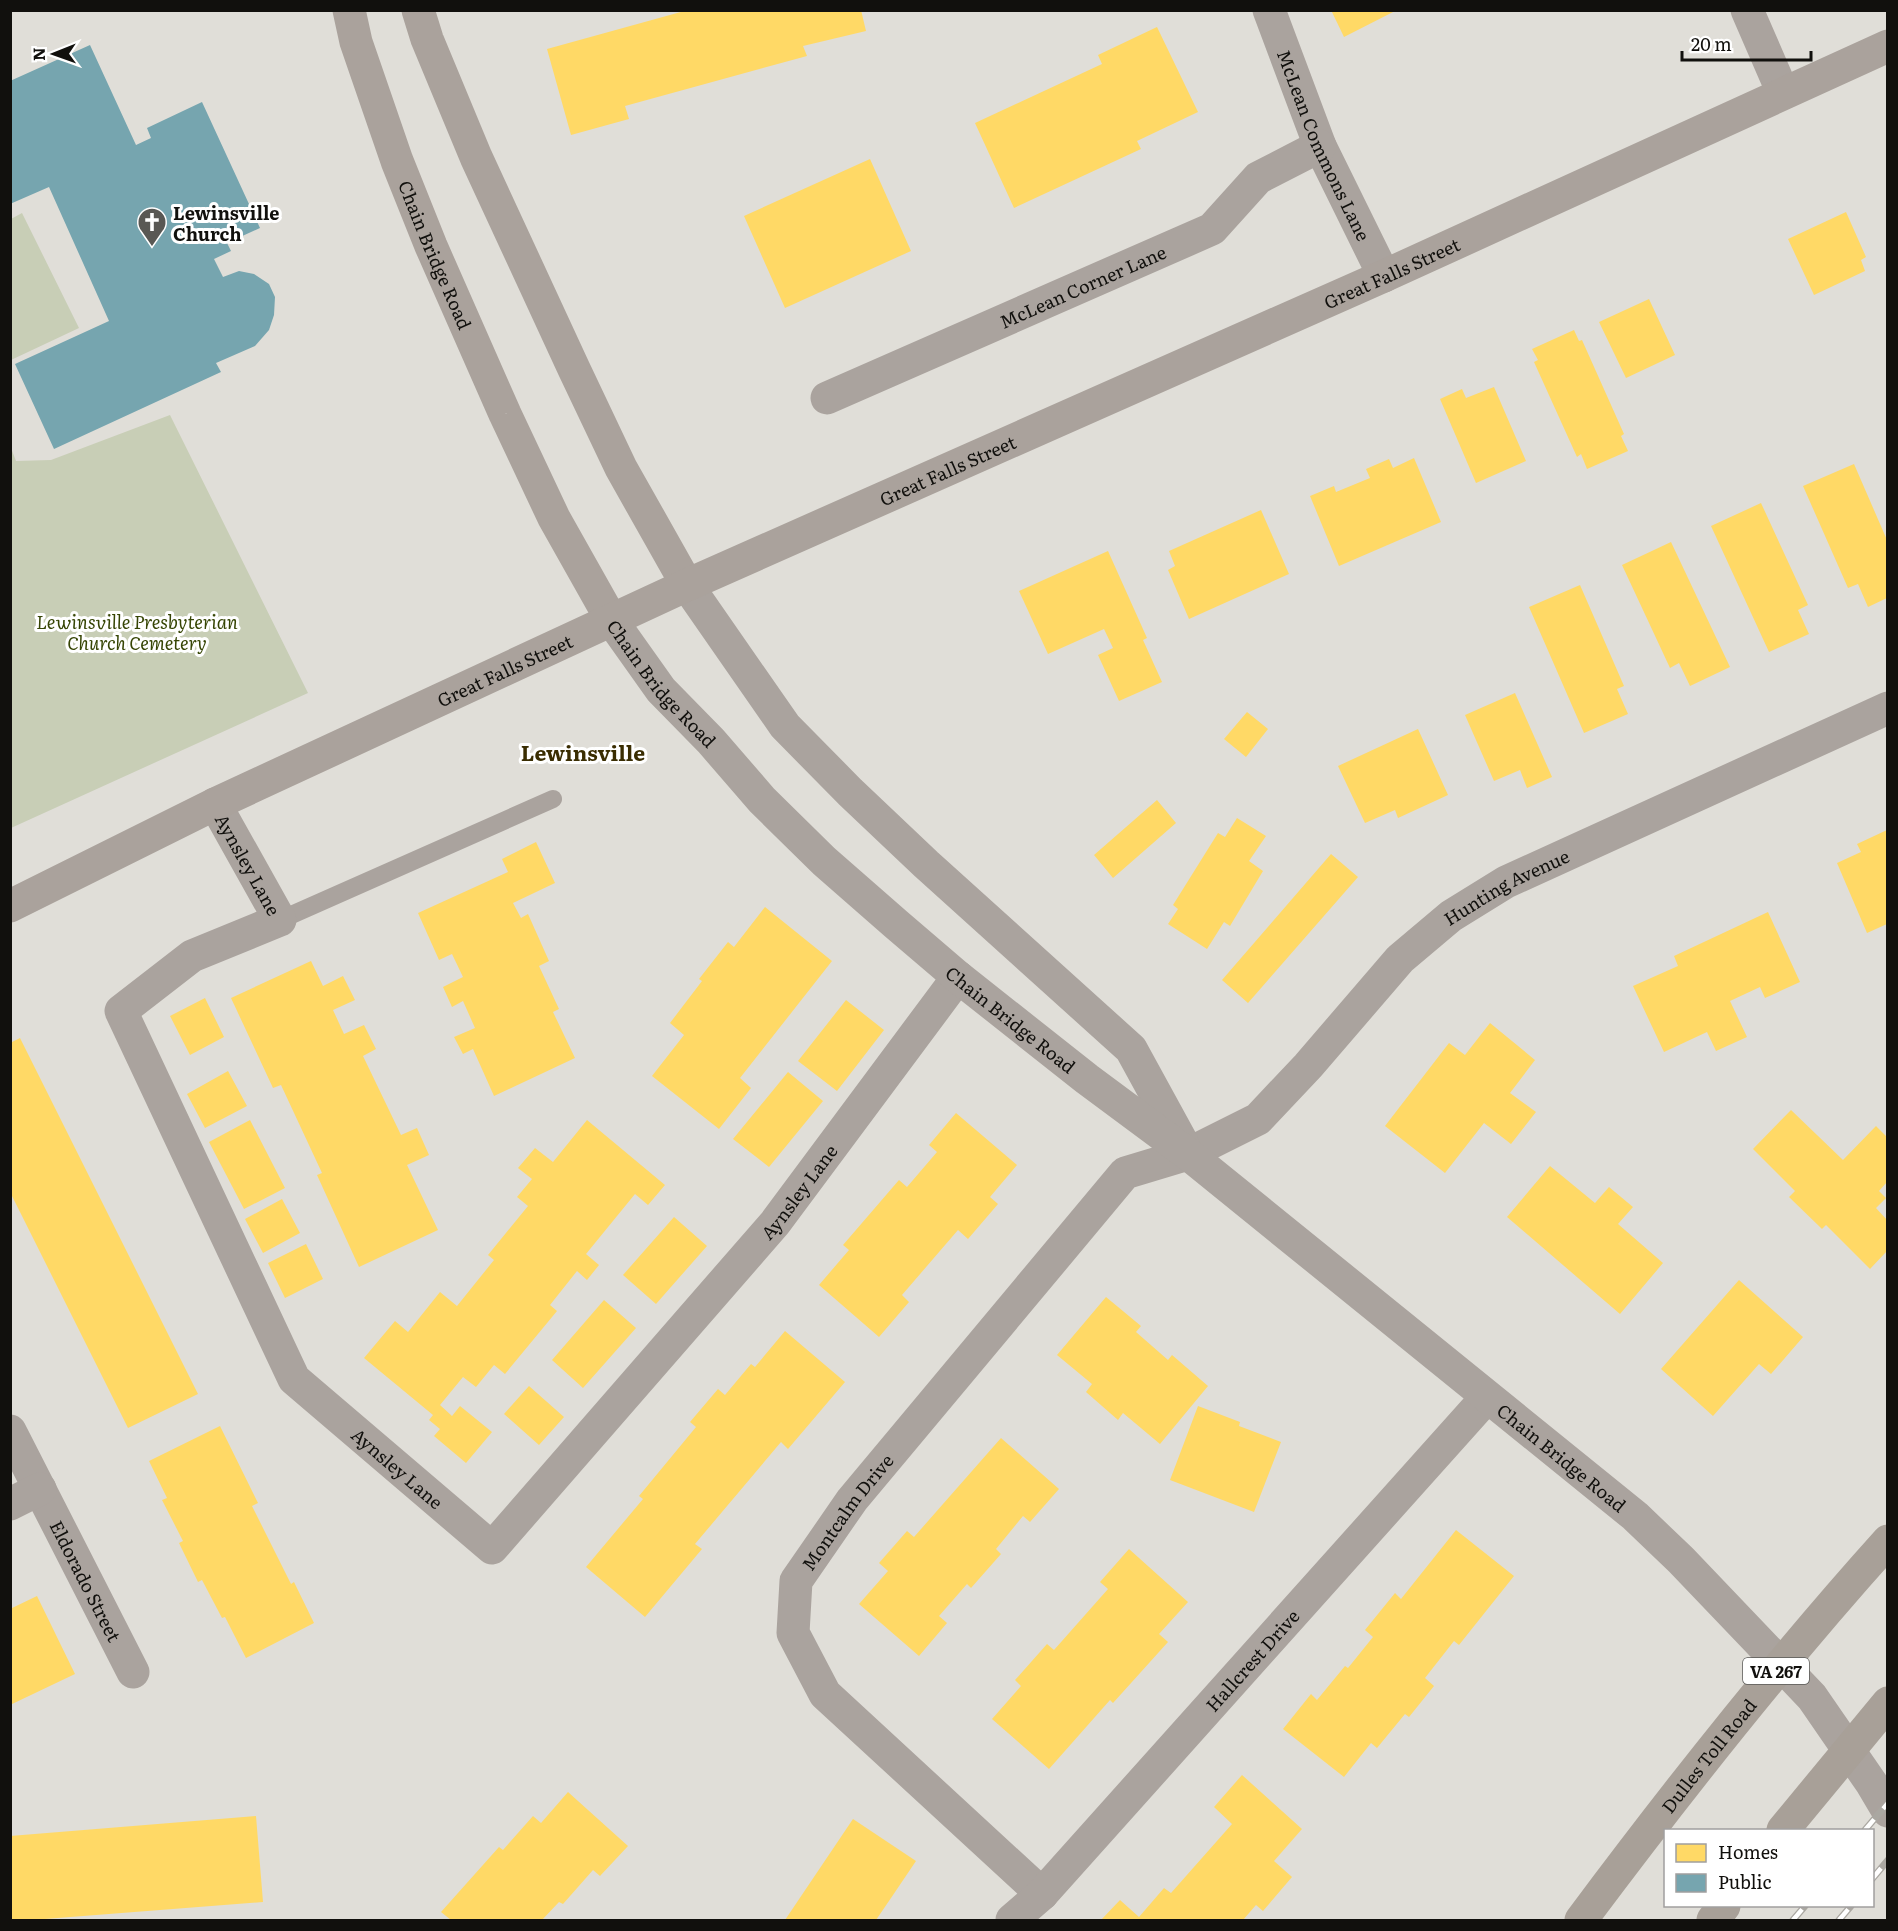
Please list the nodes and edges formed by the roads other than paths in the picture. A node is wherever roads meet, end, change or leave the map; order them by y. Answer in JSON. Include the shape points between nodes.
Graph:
{"nodes":[{"id":1,"x":349,"y":10,"type":"edge"},
{"id":2,"x":418,"y":10,"type":"edge"},
{"id":3,"x":1269,"y":10,"type":"edge"},
{"id":4,"x":1747,"y":10,"type":"edge"},
{"id":5,"x":1887,"y":46,"type":"edge"},
{"id":6,"x":1783,"y":93,"type":"junction"},
{"id":7,"x":1320,"y":146,"type":"junction"},
{"id":8,"x":1384,"y":276,"type":"junction"},
{"id":9,"x":827,"y":398,"type":"dead end"},
{"id":10,"x":687,"y":585,"type":"junction"},
{"id":11,"x":612,"y":621,"type":"junction"},
{"id":12,"x":1887,"y":708,"type":"edge"},
{"id":13,"x":553,"y":799,"type":"dead end"},
{"id":14,"x":215,"y":804,"type":"junction"},
{"id":15,"x":10,"y":906,"type":"edge"},
{"id":16,"x":280,"y":920,"type":"junction"},
{"id":17,"x":958,"y":977,"type":"junction"},
{"id":18,"x":1188,"y":1154,"type":"junction"},
{"id":19,"x":1487,"y":1396,"type":"junction"},
{"id":20,"x":10,"y":1431,"type":"edge"},
{"id":21,"x":40,"y":1489,"type":"junction"},
{"id":22,"x":10,"y":1504,"type":"edge"},
{"id":23,"x":1880,"y":1549,"type":"edge"},
{"id":24,"x":134,"y":1672,"type":"dead end"},
{"id":25,"x":1887,"y":1703,"type":"edge"},
{"id":26,"x":1887,"y":1811,"type":"edge"},
{"id":27,"x":1784,"y":1829,"type":"edge"},
{"id":28,"x":1042,"y":1894,"type":"junction"},
{"id":29,"x":1723,"y":1907,"type":"edge"},
{"id":30,"x":1012,"y":1920,"type":"edge"},
{"id":31,"x":1581,"y":1920,"type":"edge"},
{"id":32,"x":1713,"y":1920,"type":"edge"}],
"edges":[{"from":1,"to":11,"type":"main road","name":"Chain Bridge Road","via":[[356,42],[397,161],[436,257],[549,507]]},
{"from":2,"to":10,"type":"main road","name":"Chain Bridge Road","via":[[476,157],[574,369],[621,468]]},
{"from":3,"to":7,"type":"street","name":"McLean Commons Lane"},
{"from":4,"to":6,"type":"street"},
{"from":5,"to":6,"type":"main road","name":"Great Falls Street"},
{"from":6,"to":8,"type":"main road","name":"Great Falls Street"},
{"from":7,"to":8,"type":"street","name":"McLean Commons Lane"},
{"from":7,"to":9,"type":"street","name":"McLean Corner Lane","via":[[1258,178],[1212,230]]},
{"from":8,"to":10,"type":"main road","name":"Great Falls Street"},
{"from":10,"to":11,"type":"main road","name":"Great Falls Street"},
{"from":10,"to":18,"type":"street","name":"Chain Bridge Road","via":[[785,726],[926,864],[1131,1049]]},
{"from":11,"to":14,"type":"main road","name":"Great Falls Street"},
{"from":11,"to":17,"type":"street","name":"Chain Bridge Road","via":[[661,690],[762,800],[824,861]]},
{"from":12,"to":18,"type":"street","name":"Hunting Avenue","via":[[1506,882],[1451,916],[1400,959],[1258,1119]]},
{"from":13,"to":16,"type":"lane"},
{"from":14,"to":15,"type":"main road","name":"Great Falls Street"},
{"from":14,"to":16,"type":"street","name":"Aynsley Lane"},
{"from":16,"to":17,"type":"street","name":"Aynsley Lane","via":[[192,956],[120,1011],[294,1379],[492,1548],[775,1223]]},
{"from":17,"to":18,"type":"street","name":"Chain Bridge Road"},
{"from":18,"to":19,"type":"street","name":"Chain Bridge Road"},
{"from":18,"to":28,"type":"street","name":"Montcalm Drive","via":[[1125,1173],[852,1500],[796,1581],[793,1633],[825,1694]]},
{"from":19,"to":26,"type":"street","name":"Chain Bridge Road","via":[[1635,1516],[1714,1594],[1812,1697]]},
{"from":19,"to":28,"type":"street","name":"Hallcrest Drive"},
{"from":20,"to":21,"type":"street","name":"Eldorado Street"},
{"from":21,"to":22,"type":"street"},
{"from":21,"to":24,"type":"street","name":"Eldorado Street"},
{"from":23,"to":31,"type":"highway","name":"Dulles Toll Road","number":"VA 267","via":[[1683,1786]]},
{"from":25,"to":27,"type":"highway"},
{"from":28,"to":30,"type":"street","name":"Hallcrest Drive"},
{"from":29,"to":32,"type":"highway"}]}
